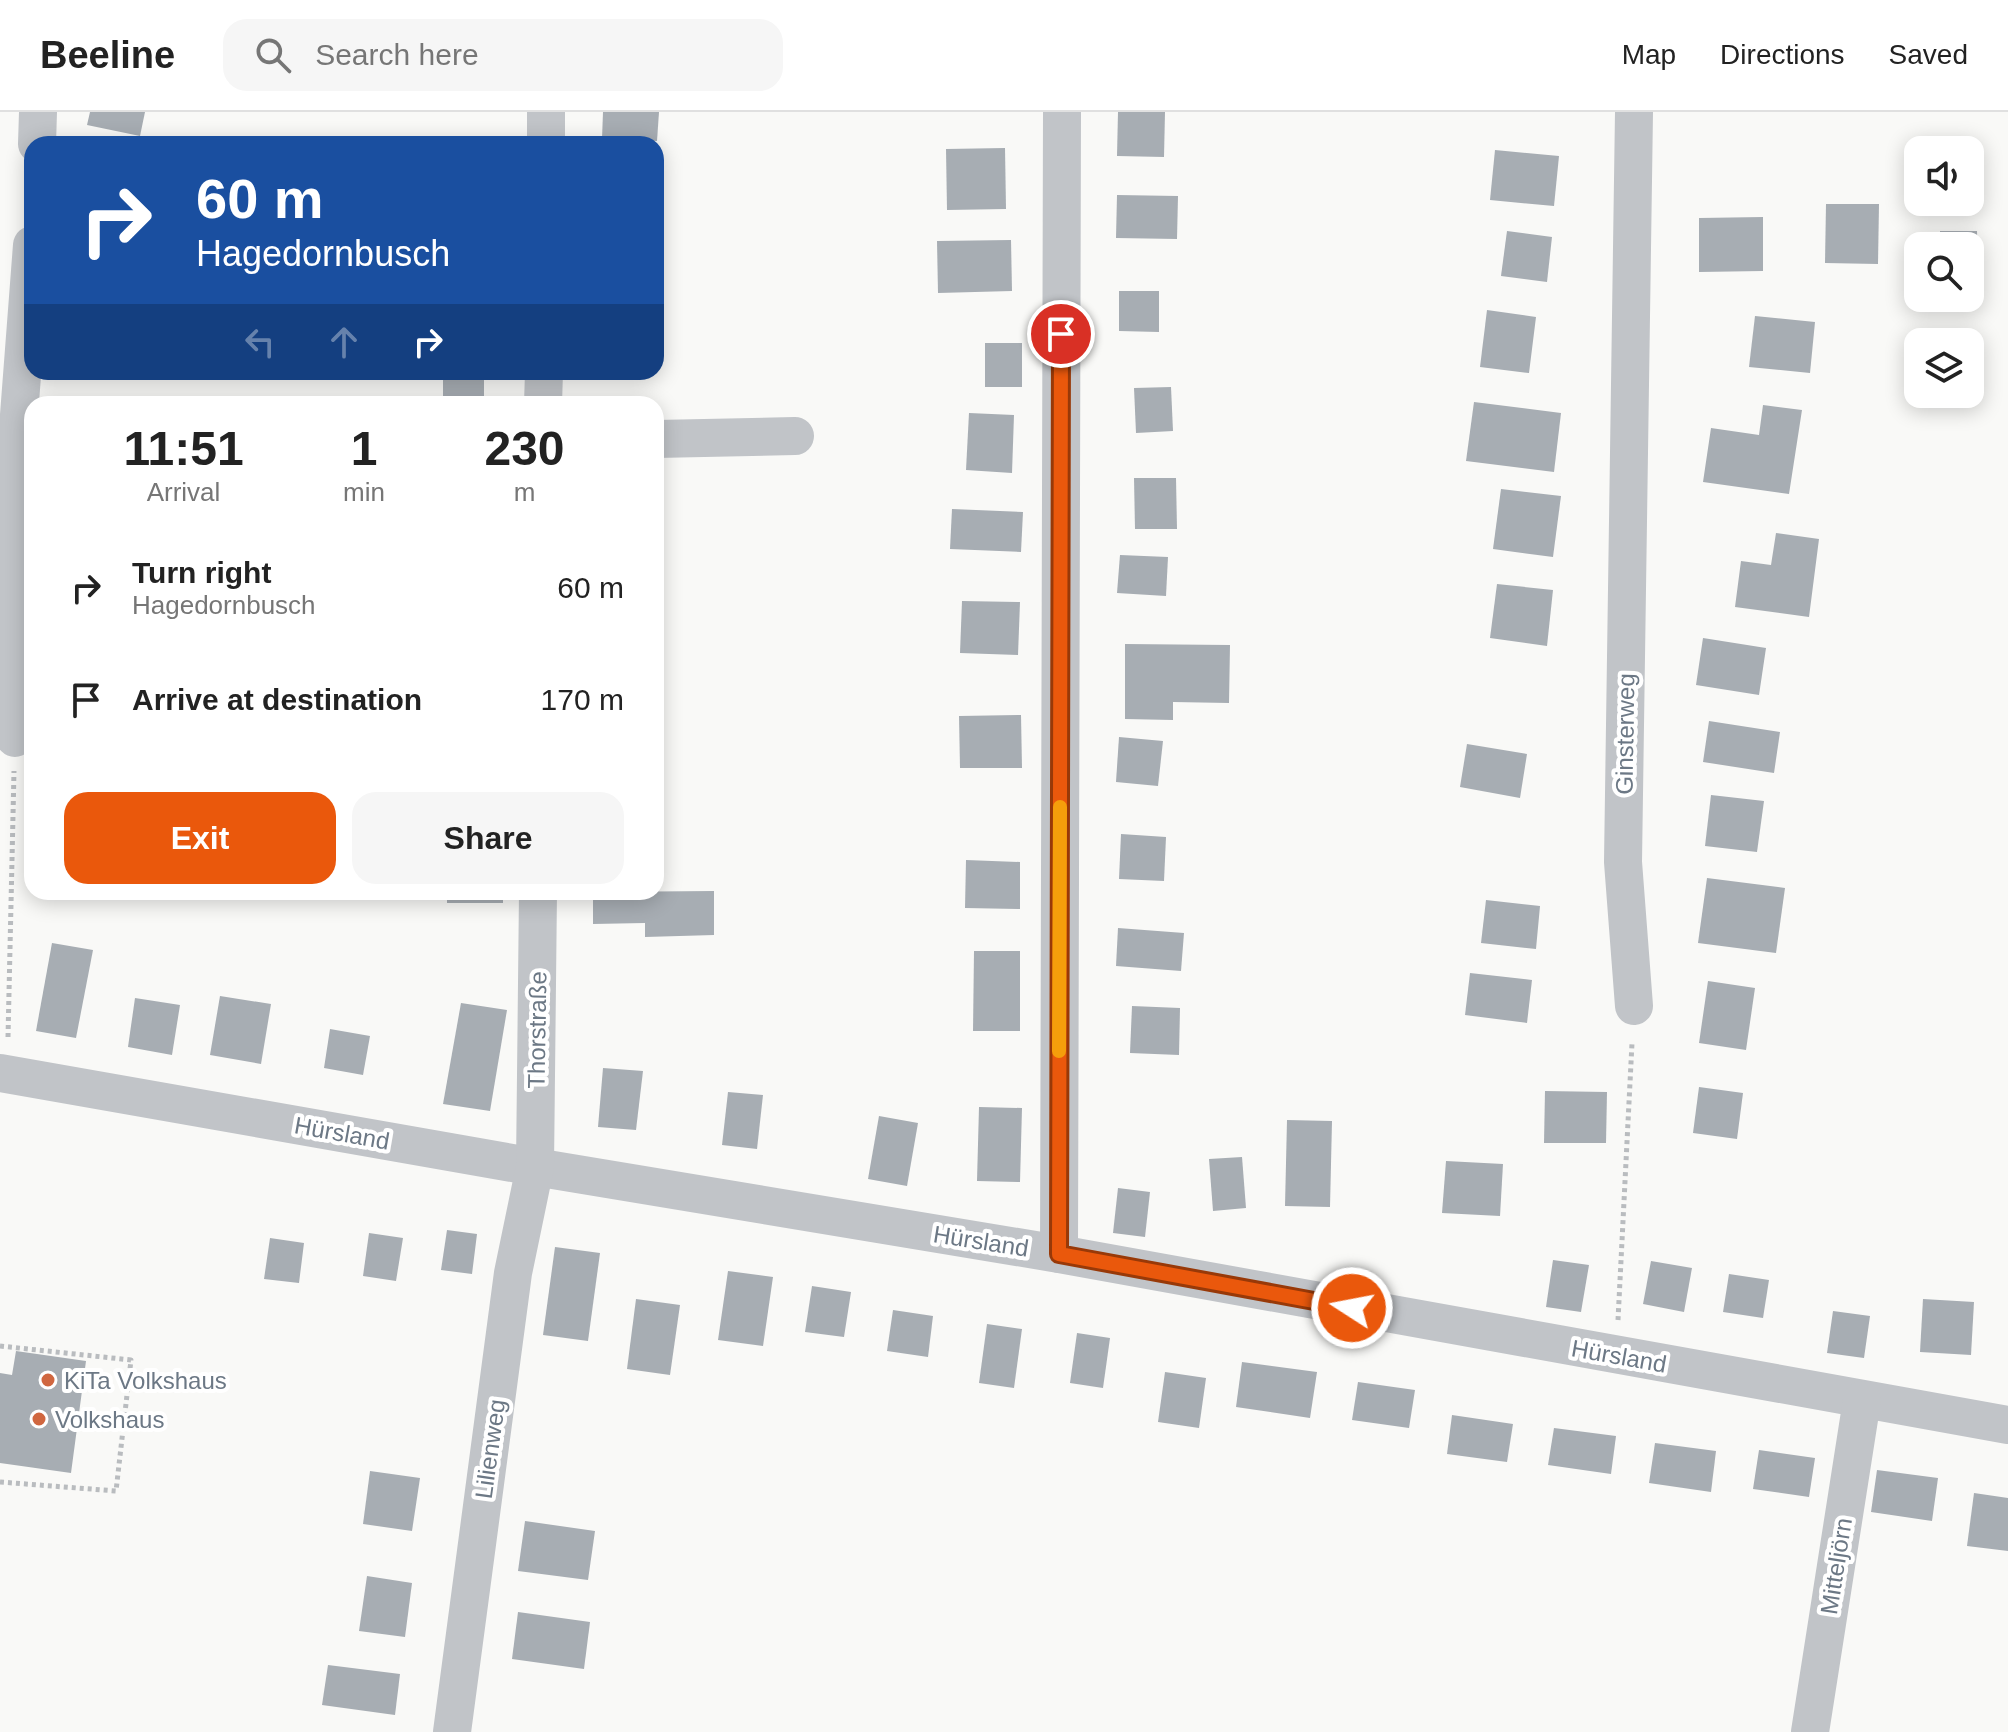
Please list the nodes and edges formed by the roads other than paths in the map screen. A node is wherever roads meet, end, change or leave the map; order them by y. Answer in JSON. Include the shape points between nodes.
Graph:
{"nodes":[{"id":1,"x":38,"y":112,"type":"edge"},
{"id":2,"x":546,"y":112,"type":"edge"},
{"id":3,"x":1062,"y":112,"type":"edge"},
{"id":4,"x":1634,"y":112,"type":"edge"},
{"id":5,"x":37,"y":136,"type":"edge"},
{"id":6,"x":546,"y":136,"type":"edge"},
{"id":7,"x":24,"y":307,"type":"edge"},
{"id":8,"x":9,"y":424,"type":"edge"},
{"id":9,"x":795,"y":436,"type":"dead end"},
{"id":10,"x":664,"y":439,"type":"edge"},
{"id":11,"x":15,"y":738,"type":"road end"},
{"id":12,"x":538,"y":900,"type":"edge"},
{"id":13,"x":1634,"y":1006,"type":"road end"},
{"id":14,"x":4,"y":1074,"type":"edge"},
{"id":15,"x":535,"y":1167,"type":"junction"},
{"id":16,"x":1059,"y":1254,"type":"junction"},
{"id":17,"x":1862,"y":1400,"type":"junction"},
{"id":18,"x":2008,"y":1425,"type":"edge"},
{"id":19,"x":452,"y":1732,"type":"edge"},
{"id":20,"x":1810,"y":1732,"type":"edge"}],
"edges":[{"from":1,"to":5,"type":"street"},
{"from":2,"to":6,"type":"street"},
{"from":3,"to":16,"type":"street"},
{"from":4,"to":13,"type":"street","name":"Ginsterweg","via":[[1623,862]]},
{"from":7,"to":8,"type":"street"},
{"from":8,"to":11,"type":"street"},
{"from":9,"to":10,"type":"street"},
{"from":12,"to":15,"type":"street","name":"Thorstraße"},
{"from":14,"to":15,"type":"street","name":"Hürsland"},
{"from":15,"to":16,"type":"street","name":"Hürsland"},
{"from":15,"to":19,"type":"street","name":"Lilienweg","via":[[513,1273]]},
{"from":16,"to":17,"type":"street","name":"Hürsland"},
{"from":17,"to":18,"type":"street","name":"Hürsland"},
{"from":17,"to":20,"type":"street","name":"Mitteljörn"}]}
